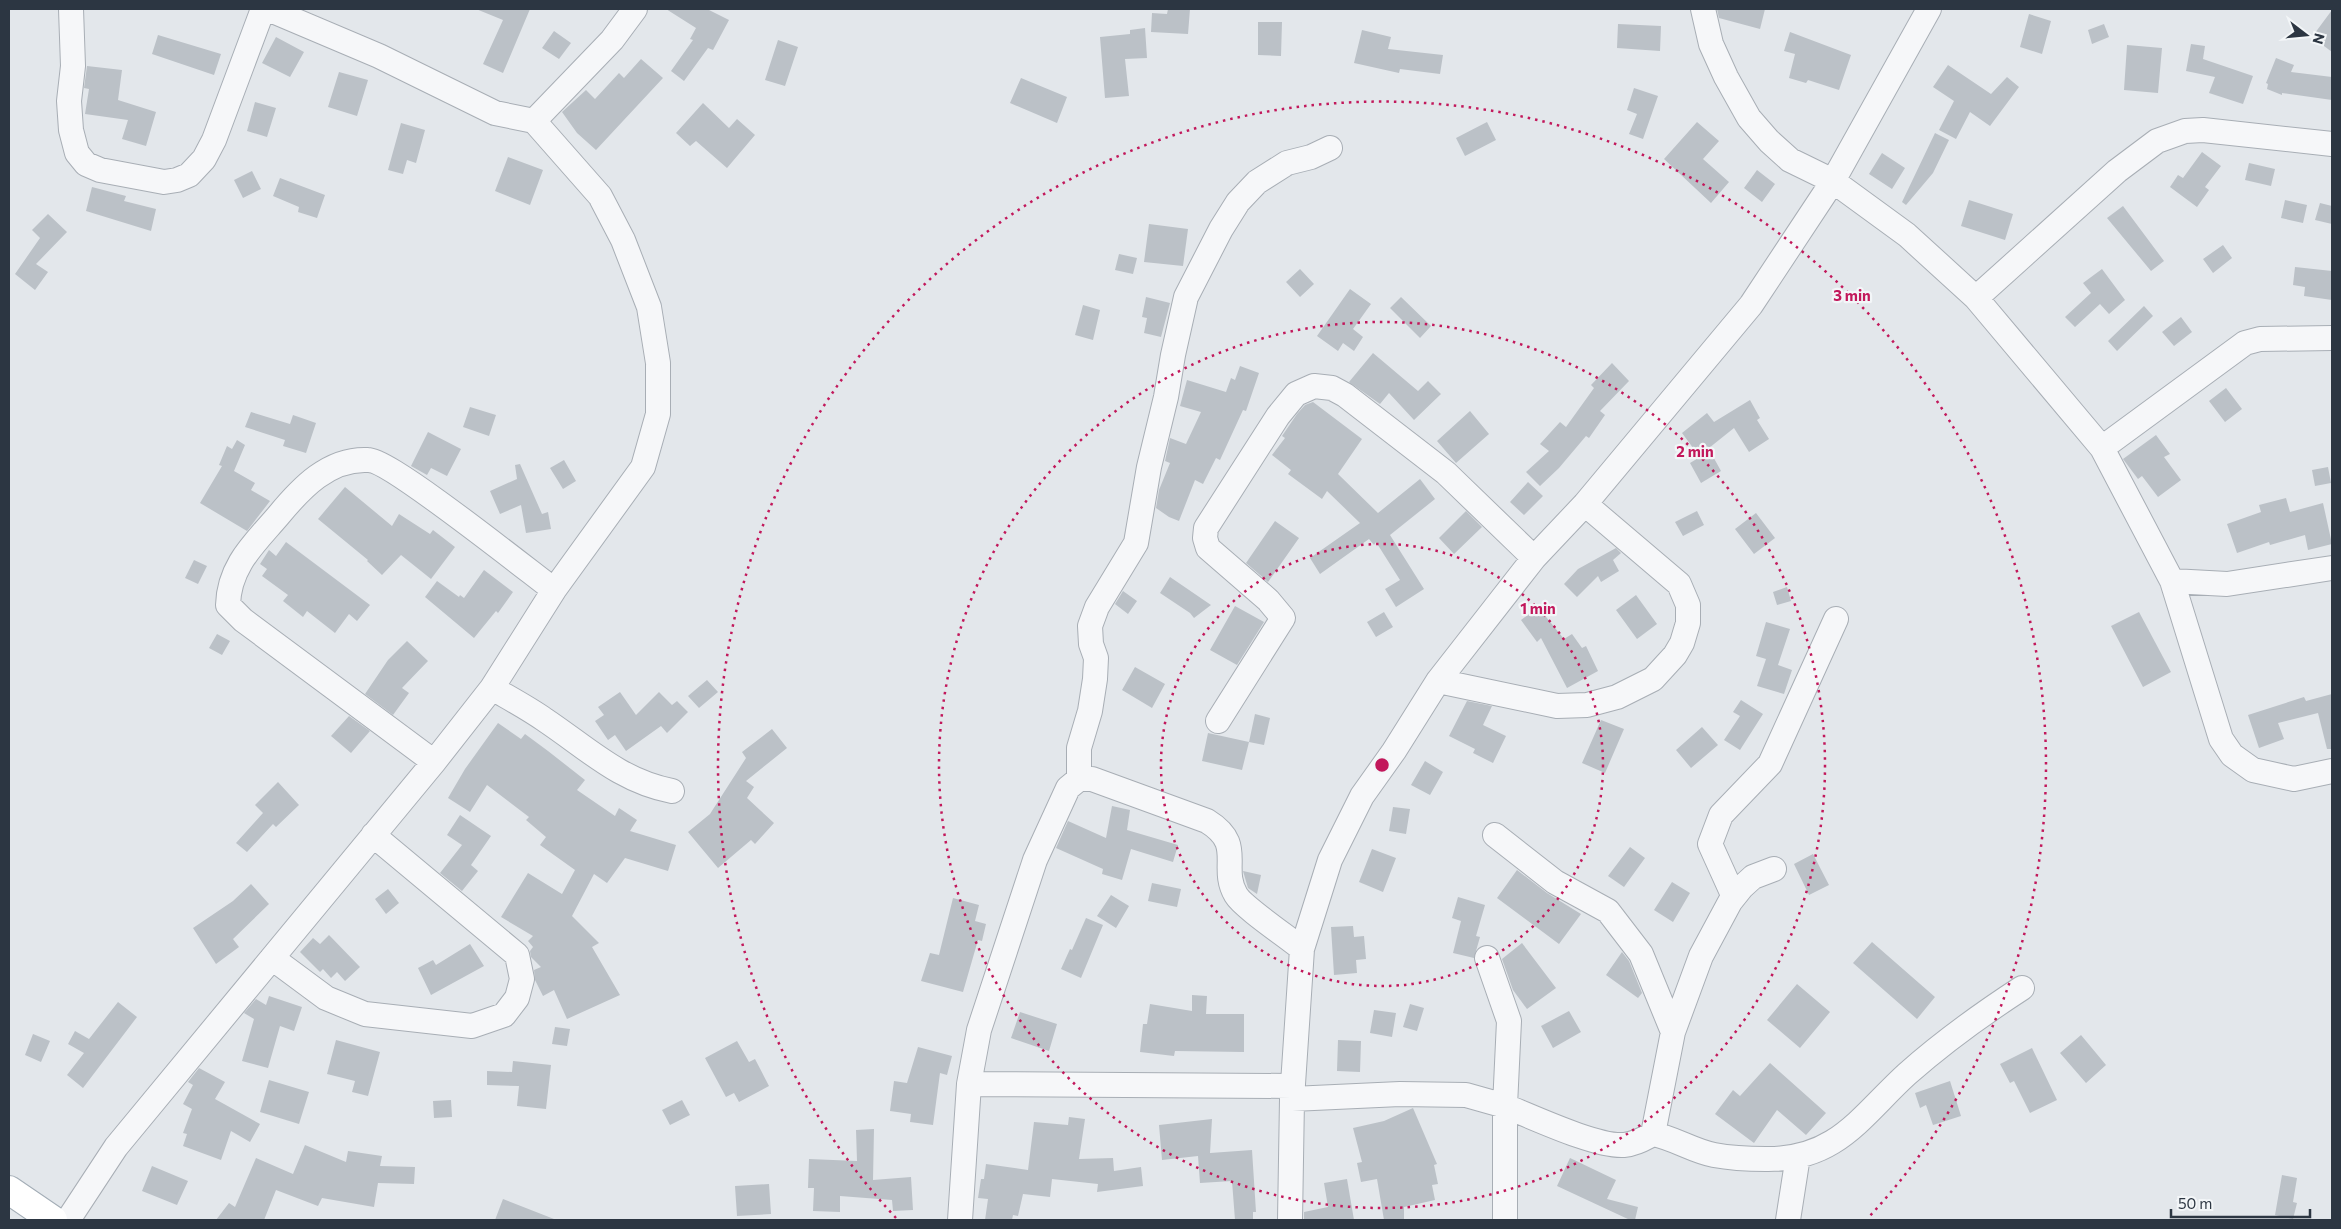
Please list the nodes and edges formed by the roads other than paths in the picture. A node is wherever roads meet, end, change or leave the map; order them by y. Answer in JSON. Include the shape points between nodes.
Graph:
{"nodes":[{"id":1,"x":71,"y":9,"type":"edge"},
{"id":2,"x":263,"y":9,"type":"edge"},
{"id":3,"x":268,"y":9,"type":"edge"},
{"id":4,"x":635,"y":9,"type":"edge"},
{"id":5,"x":1704,"y":9,"type":"edge"},
{"id":6,"x":1928,"y":9,"type":"edge"},
{"id":7,"x":534,"y":121,"type":"junction"},
{"id":8,"x":2332,"y":144,"type":"edge"},
{"id":9,"x":1330,"y":148,"type":"dead end"},
{"id":10,"x":1833,"y":181,"type":"junction"},
{"id":11,"x":1976,"y":298,"type":"junction"},
{"id":12,"x":2332,"y":338,"type":"edge"},
{"id":13,"x":2102,"y":448,"type":"junction"},
{"id":14,"x":1585,"y":504,"type":"junction"},
{"id":15,"x":1534,"y":558,"type":"junction"},
{"id":16,"x":2332,"y":568,"type":"edge"},
{"id":17,"x":2172,"y":581,"type":"junction"},
{"id":18,"x":554,"y":590,"type":"junction"},
{"id":19,"x":1836,"y":619,"type":"dead end"},
{"id":20,"x":1438,"y":681,"type":"junction"},
{"id":21,"x":492,"y":688,"type":"junction"},
{"id":22,"x":1218,"y":721,"type":"dead end"},
{"id":23,"x":434,"y":762,"type":"junction"},
{"id":24,"x":2332,"y":771,"type":"edge"},
{"id":25,"x":1079,"y":779,"type":"junction"},
{"id":26,"x":672,"y":791,"type":"dead end"},
{"id":27,"x":373,"y":835,"type":"junction"},
{"id":28,"x":1495,"y":835,"type":"dead end"},
{"id":29,"x":1774,"y":869,"type":"dead end"},
{"id":30,"x":1734,"y":897,"type":"junction"},
{"id":31,"x":1302,"y":949,"type":"junction"},
{"id":32,"x":272,"y":958,"type":"junction"},
{"id":33,"x":1486,"y":958,"type":"dead end"},
{"id":34,"x":2022,"y":988,"type":"dead end"},
{"id":35,"x":1673,"y":1032,"type":"junction"},
{"id":36,"x":969,"y":1084,"type":"junction"},
{"id":37,"x":1292,"y":1092,"type":"junction"},
{"id":38,"x":1505,"y":1106,"type":"junction"},
{"id":39,"x":1653,"y":1134,"type":"junction"},
{"id":40,"x":1798,"y":1156,"type":"junction"},
{"id":41,"x":9,"y":1190,"type":"edge"},
{"id":42,"x":53,"y":1220,"type":"edge"},
{"id":43,"x":68,"y":1220,"type":"edge"},
{"id":44,"x":960,"y":1220,"type":"edge"},
{"id":45,"x":1290,"y":1220,"type":"edge"},
{"id":46,"x":1505,"y":1220,"type":"edge"},
{"id":47,"x":1788,"y":1220,"type":"edge"}],
"edges":[{"from":1,"to":2,"type":"street","via":[[73,66],[69,101],[77,153],[86,164],[100,170],[164,182],[189,175],[204,159]]},
{"from":3,"to":7,"type":"street","via":[[379,56],[495,113]]},
{"from":4,"to":7,"type":"street","via":[[612,40]]},
{"from":5,"to":10,"type":"street","via":[[1711,44],[1749,118],[1790,160]]},
{"from":6,"to":10,"type":"street"},
{"from":7,"to":18,"type":"street","via":[[600,196],[623,240],[649,307],[658,363],[658,414],[642,467]]},
{"from":8,"to":11,"type":"street","via":[[2203,130],[2185,131],[2157,141],[2117,171]]},
{"from":9,"to":25,"type":"street","via":[[1287,163],[1257,182],[1238,202],[1221,229],[1186,297],[1136,543],[1097,607],[1090,626],[1096,658],[1095,679],[1079,748]]},
{"from":10,"to":11,"type":"street","via":[[1907,235]]},
{"from":10,"to":14,"type":"street","via":[[1751,305]]},
{"from":11,"to":13,"type":"street"},
{"from":12,"to":13,"type":"street","via":[[2260,339],[2245,343]]},
{"from":13,"to":17,"type":"street"},
{"from":14,"to":15,"type":"street"},
{"from":14,"to":20,"type":"street","via":[[1680,584],[1688,605],[1688,623],[1675,655],[1653,678],[1617,697],[1587,704],[1557,706]]},
{"from":15,"to":20,"type":"street"},
{"from":15,"to":22,"type":"street","via":[[1446,473],[1345,395],[1332,388],[1314,386],[1296,394],[1278,416],[1206,528],[1208,548],[1268,600],[1283,618]]},
{"from":16,"to":17,"type":"street","via":[[2227,584]]},
{"from":17,"to":24,"type":"street","via":[[2221,739],[2232,755],[2253,770],[2294,779]]},
{"from":18,"to":21,"type":"street"},
{"from":18,"to":23,"type":"street","via":[[424,493],[369,459],[325,469],[288,504],[240,560],[228,587],[228,605],[243,620]]},
{"from":19,"to":30,"type":"street","via":[[1770,764],[1721,815],[1710,844]]},
{"from":20,"to":31,"type":"street","via":[[1362,796],[1330,860]]},
{"from":21,"to":23,"type":"street"},
{"from":21,"to":26,"type":"street","via":[[544,719],[626,777]]},
{"from":23,"to":27,"type":"street"},
{"from":25,"to":31,"type":"street","via":[[1092,779],[1207,821],[1221,830],[1229,843],[1236,896]]},
{"from":25,"to":36,"type":"street","via":[[1068,788],[1035,860],[978,1030]]},
{"from":27,"to":32,"type":"street"},
{"from":27,"to":32,"type":"street","via":[[517,955],[522,979],[517,998],[504,1015],[472,1026],[365,1014],[326,998]]},
{"from":28,"to":35,"type":"street","via":[[1555,882],[1608,911],[1641,954]]},
{"from":29,"to":30,"type":"street","via":[[1753,877]]},
{"from":30,"to":35,"type":"street","via":[[1701,956]]},
{"from":31,"to":37,"type":"street"},
{"from":32,"to":43,"type":"street","via":[[116,1147]]},
{"from":33,"to":38,"type":"street","via":[[1509,1021]]},
{"from":34,"to":40,"type":"street","via":[[1907,1074],[1850,1132],[1822,1149]]},
{"from":35,"to":39,"type":"street"},
{"from":36,"to":37,"type":"street"},
{"from":36,"to":44,"type":"street"},
{"from":37,"to":38,"type":"street","via":[[1466,1096]]},
{"from":37,"to":45,"type":"street"},
{"from":38,"to":39,"type":"street","via":[[1601,1142],[1638,1143]]},
{"from":38,"to":46,"type":"street"},
{"from":39,"to":40,"type":"street","via":[[1670,1137],[1713,1155],[1767,1159]]},
{"from":40,"to":47,"type":"street"},
{"from":41,"to":42,"type":"main road"}]}
